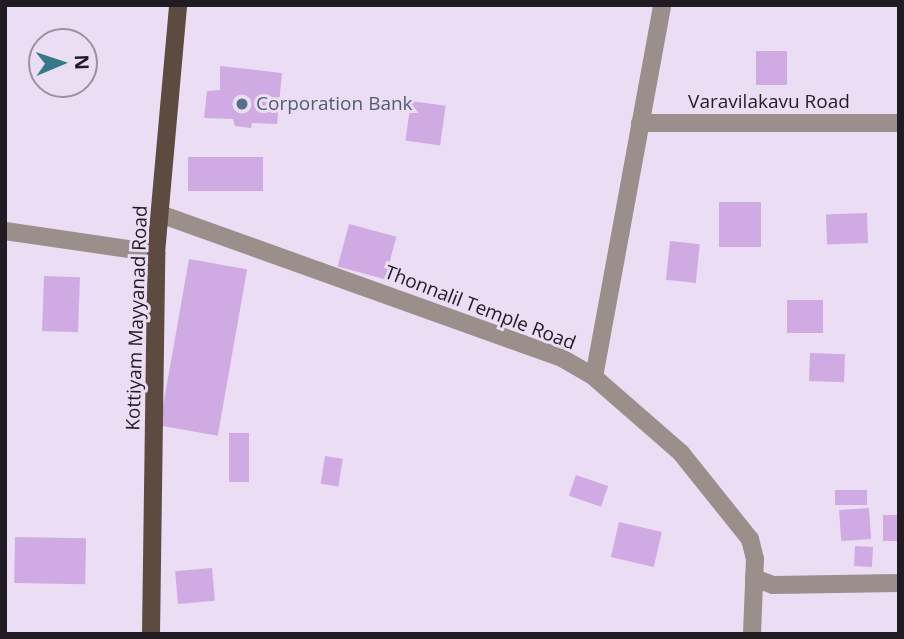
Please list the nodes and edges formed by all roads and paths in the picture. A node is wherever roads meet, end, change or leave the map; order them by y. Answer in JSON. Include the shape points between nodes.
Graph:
{"nodes":[{"id":1,"x":178,"y":5,"type":"edge"},
{"id":2,"x":662,"y":5,"type":"edge"},
{"id":3,"x":640,"y":123,"type":"junction"},
{"id":4,"x":899,"y":123,"type":"edge"},
{"id":5,"x":160,"y":214,"type":"junction"},
{"id":6,"x":5,"y":232,"type":"edge"},
{"id":7,"x":156,"y":254,"type":"junction"},
{"id":8,"x":594,"y":377,"type":"junction"},
{"id":9,"x":754,"y":578,"type":"junction"},
{"id":10,"x":899,"y":583,"type":"edge"},
{"id":11,"x":151,"y":634,"type":"edge"},
{"id":12,"x":752,"y":634,"type":"edge"}],
"edges":[{"from":1,"to":5,"type":"main road","name":"Kottiyam Mayyanad Road"},
{"from":2,"to":3,"type":"street"},
{"from":3,"to":4,"type":"street","name":"Varavilakavu Road"},
{"from":3,"to":8,"type":"street"},
{"from":5,"to":7,"type":"main road","name":"Kottiyam Mayyanad Road"},
{"from":5,"to":8,"type":"street","name":"Thonnalil Temple Road","via":[[560,357]]},
{"from":6,"to":7,"type":"street"},
{"from":7,"to":11,"type":"main road","name":"Kottiyam Mayyanad Road"},
{"from":8,"to":9,"type":"street","name":"Thonnalil Temple Road","via":[[681,453],[736,517],[750,539]]},
{"from":9,"to":10,"type":"street","via":[[773,585]]},
{"from":9,"to":12,"type":"street","name":"Thonnalil Temple Road"}]}
